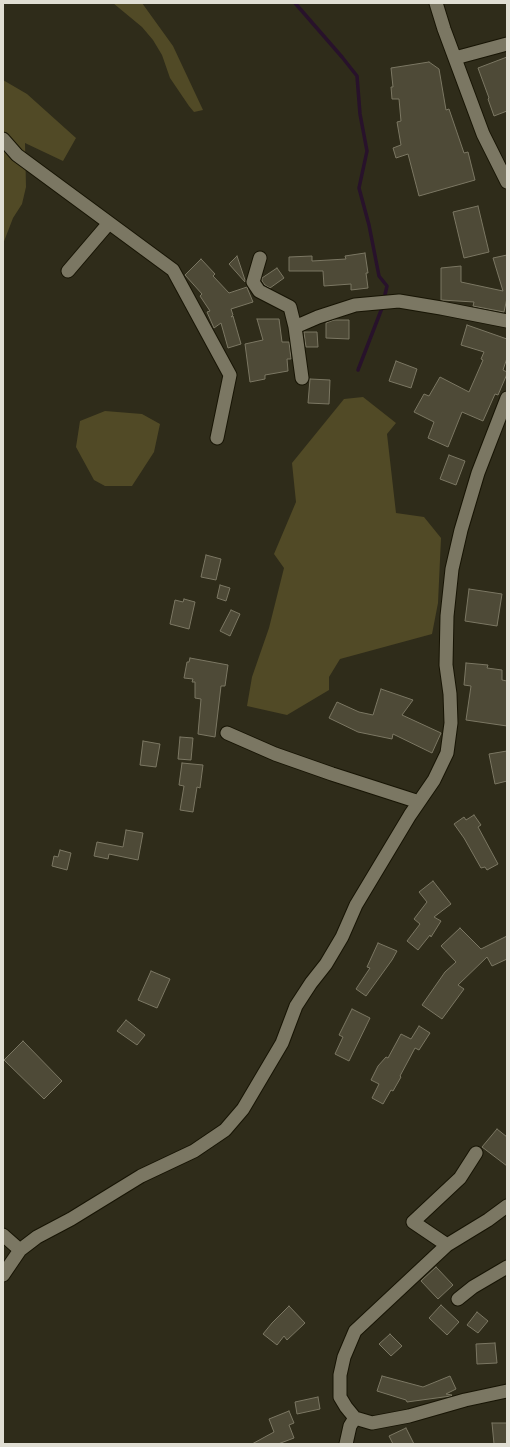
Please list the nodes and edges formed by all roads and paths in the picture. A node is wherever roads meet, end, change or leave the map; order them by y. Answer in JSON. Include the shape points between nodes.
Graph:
{"nodes":[{"id":1,"x":436,"y":3,"type":"edge"},
{"id":2,"x":507,"y":44,"type":"edge"},
{"id":3,"x":455,"y":58,"type":"junction"},
{"id":4,"x":3,"y":139,"type":"edge"},
{"id":5,"x":507,"y":182,"type":"edge"},
{"id":6,"x":109,"y":223,"type":"junction"},
{"id":7,"x":260,"y":258,"type":"dead end"},
{"id":8,"x":68,"y":271,"type":"dead end"},
{"id":9,"x":507,"y":321,"type":"edge"},
{"id":10,"x":296,"y":328,"type":"junction"},
{"id":11,"x":302,"y":378,"type":"dead end"},
{"id":12,"x":507,"y":398,"type":"edge"},
{"id":13,"x":217,"y":438,"type":"dead end"},
{"id":14,"x":227,"y":733,"type":"dead end"},
{"id":15,"x":419,"y":802,"type":"junction"},
{"id":16,"x":476,"y":1153,"type":"dead end"},
{"id":17,"x":507,"y":1206,"type":"edge"},
{"id":18,"x":3,"y":1235,"type":"edge"},
{"id":19,"x":447,"y":1245,"type":"junction"},
{"id":20,"x":20,"y":1250,"type":"junction"},
{"id":21,"x":507,"y":1267,"type":"edge"},
{"id":22,"x":3,"y":1275,"type":"edge"},
{"id":23,"x":458,"y":1299,"type":"dead end"},
{"id":24,"x":507,"y":1391,"type":"edge"},
{"id":25,"x":355,"y":1418,"type":"junction"},
{"id":26,"x":346,"y":1444,"type":"edge"}],
"edges":[{"from":1,"to":3,"type":"street"},
{"from":2,"to":3,"type":"street"},
{"from":3,"to":5,"type":"street","via":[[483,134]]},
{"from":4,"to":6,"type":"street","via":[[17,155]]},
{"from":6,"to":8,"type":"street"},
{"from":6,"to":13,"type":"street","via":[[173,270],[230,375]]},
{"from":7,"to":10,"type":"street","via":[[253,282],[259,291],[290,307]]},
{"from":9,"to":10,"type":"street","via":[[399,301],[355,305]]},
{"from":10,"to":11,"type":"street"},
{"from":12,"to":15,"type":"street","via":[[478,473],[452,569],[446,623],[446,665],[451,723],[448,753]]},
{"from":14,"to":15,"type":"street","via":[[275,754]]},
{"from":15,"to":20,"type":"street","via":[[356,905],[342,937],[326,964],[296,1006],[282,1043],[243,1110],[225,1130],[194,1152],[130,1182],[37,1237]]},
{"from":16,"to":19,"type":"street","via":[[460,1178],[413,1222]]},
{"from":17,"to":19,"type":"street"},
{"from":18,"to":20,"type":"street"},
{"from":19,"to":25,"type":"street","via":[[355,1331],[344,1357],[340,1375],[340,1397]]},
{"from":20,"to":22,"type":"street"},
{"from":21,"to":23,"type":"street","via":[[473,1286]]},
{"from":24,"to":25,"type":"street","via":[[409,1416],[372,1422]]},
{"from":25,"to":26,"type":"street","via":[[350,1426]]}]}
